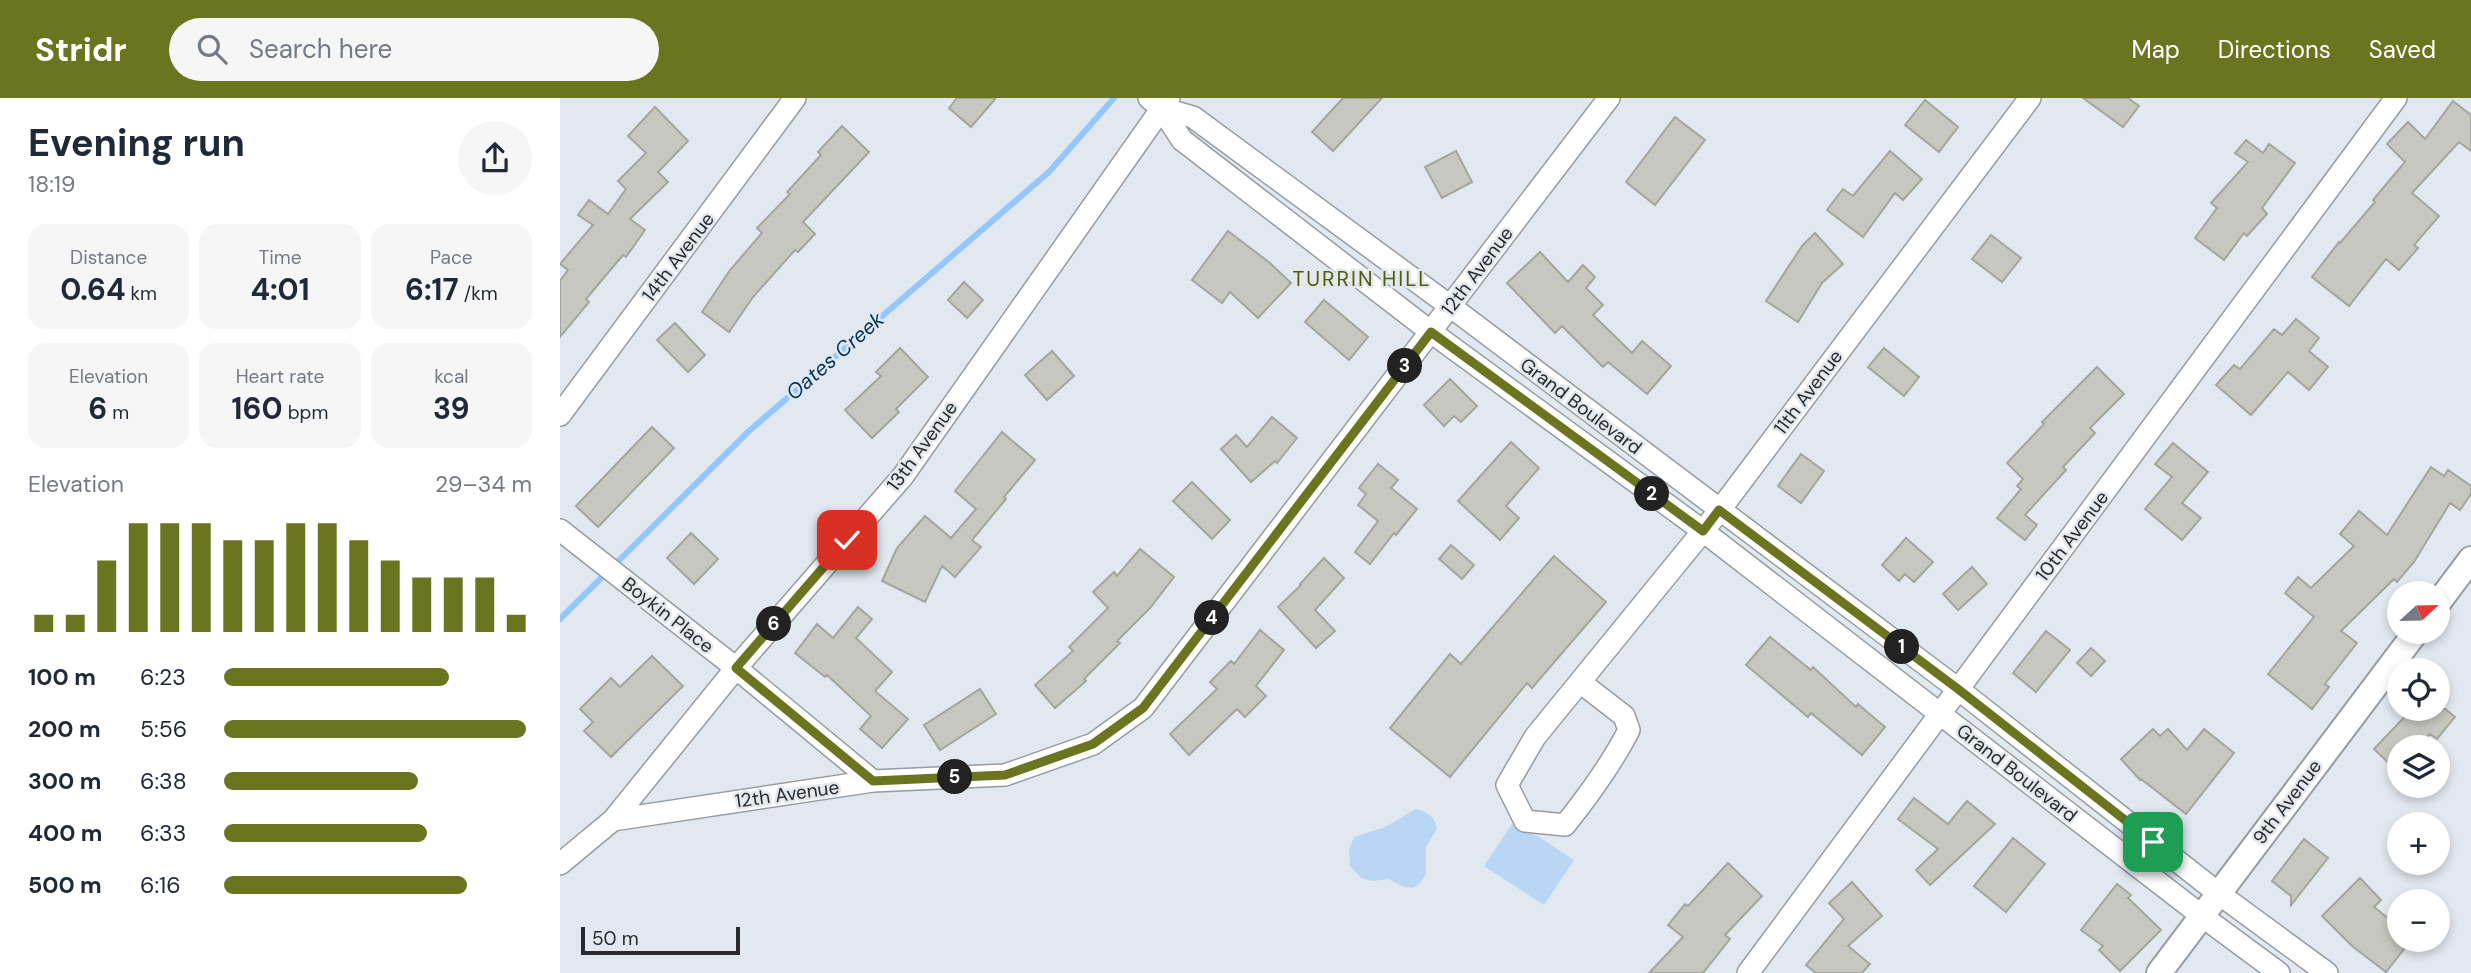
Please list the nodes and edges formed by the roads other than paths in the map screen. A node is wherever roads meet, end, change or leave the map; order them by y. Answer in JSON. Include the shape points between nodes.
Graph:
{"nodes":[{"id":1,"x":794,"y":98,"type":"edge"},
{"id":2,"x":1609,"y":98,"type":"edge"},
{"id":3,"x":2396,"y":98,"type":"edge"},
{"id":4,"x":2028,"y":99,"type":"edge"},
{"id":5,"x":1160,"y":101,"type":"edge"},
{"id":6,"x":1450,"y":306,"type":"junction"},
{"id":7,"x":1431,"y":332,"type":"junction"},
{"id":8,"x":560,"y":415,"type":"edge"},
{"id":9,"x":1719,"y":510,"type":"junction"},
{"id":10,"x":560,"y":530,"type":"edge"},
{"id":11,"x":1703,"y":531,"type":"junction"},
{"id":12,"x":2471,"y":559,"type":"edge"},
{"id":13,"x":2450,"y":587,"type":"edge"},
{"id":14,"x":2407,"y":644,"type":"edge"},
{"id":15,"x":736,"y":668,"type":"junction"},
{"id":16,"x":1580,"y":682,"type":"junction"},
{"id":17,"x":1958,"y":689,"type":"junction"},
{"id":18,"x":1940,"y":714,"type":"junction"},
{"id":19,"x":873,"y":781,"type":"junction"},
{"id":20,"x":612,"y":820,"type":"junction"},
{"id":21,"x":560,"y":864,"type":"edge"},
{"id":22,"x":2218,"y":893,"type":"junction"},
{"id":23,"x":2202,"y":916,"type":"junction"},
{"id":24,"x":1748,"y":973,"type":"edge"},
{"id":25,"x":2160,"y":973,"type":"edge"},
{"id":26,"x":2279,"y":973,"type":"edge"},
{"id":27,"x":2327,"y":973,"type":"edge"}],
"edges":[{"from":1,"to":8,"type":"street","name":"14th Avenue"},
{"from":2,"to":6,"type":"street","name":"12th Avenue"},
{"from":3,"to":17,"type":"street","name":"10th Avenue"},
{"from":4,"to":9,"type":"street","name":"11th Avenue"},
{"from":5,"to":6,"type":"street","name":"Grand Boulevard","via":[[1193,117]]},
{"from":5,"to":7,"type":"street","name":"Grand Boulevard","via":[[1182,140]]},
{"from":5,"to":15,"type":"street","name":"13th Avenue","via":[[903,476]]},
{"from":6,"to":7,"type":"street","name":"12th Avenue"},
{"from":6,"to":9,"type":"street","name":"Grand Boulevard"},
{"from":7,"to":11,"type":"street","name":"Grand Boulevard"},
{"from":7,"to":19,"type":"street","name":"12th Avenue","via":[[1143,708],[1093,744],[1005,775]]},
{"from":9,"to":11,"type":"street","name":"11th Avenue"},
{"from":9,"to":17,"type":"street","name":"Grand Boulevard"},
{"from":10,"to":15,"type":"street","name":"Boykin Place"},
{"from":11,"to":16,"type":"street","name":"11th Avenue"},
{"from":11,"to":18,"type":"street","name":"Grand Boulevard"},
{"from":12,"to":13,"type":"street"},
{"from":14,"to":22,"type":"street","name":"9th Avenue"},
{"from":15,"to":19,"type":"street","name":"Boykin Place"},
{"from":15,"to":20,"type":"street","name":"13th Avenue"},
{"from":16,"to":16,"type":"street","name":"11th Avenue","via":[[1624,716],[1629,730],[1610,765],[1565,825],[1525,821],[1507,785],[1535,737]]},
{"from":17,"to":18,"type":"street","name":"10th Avenue"},
{"from":17,"to":22,"type":"street","name":"Grand Boulevard"},
{"from":18,"to":23,"type":"street","name":"Grand Boulevard"},
{"from":18,"to":24,"type":"street","name":"10th Avenue"},
{"from":19,"to":20,"type":"street","name":"12th Avenue"},
{"from":20,"to":21,"type":"street","name":"13th Avenue"},
{"from":22,"to":23,"type":"street","name":"9th Avenue"},
{"from":22,"to":27,"type":"street","name":"Grand Boulevard"},
{"from":23,"to":25,"type":"street","name":"9th Avenue"},
{"from":23,"to":26,"type":"street","name":"Grand Boulevard"}]}
